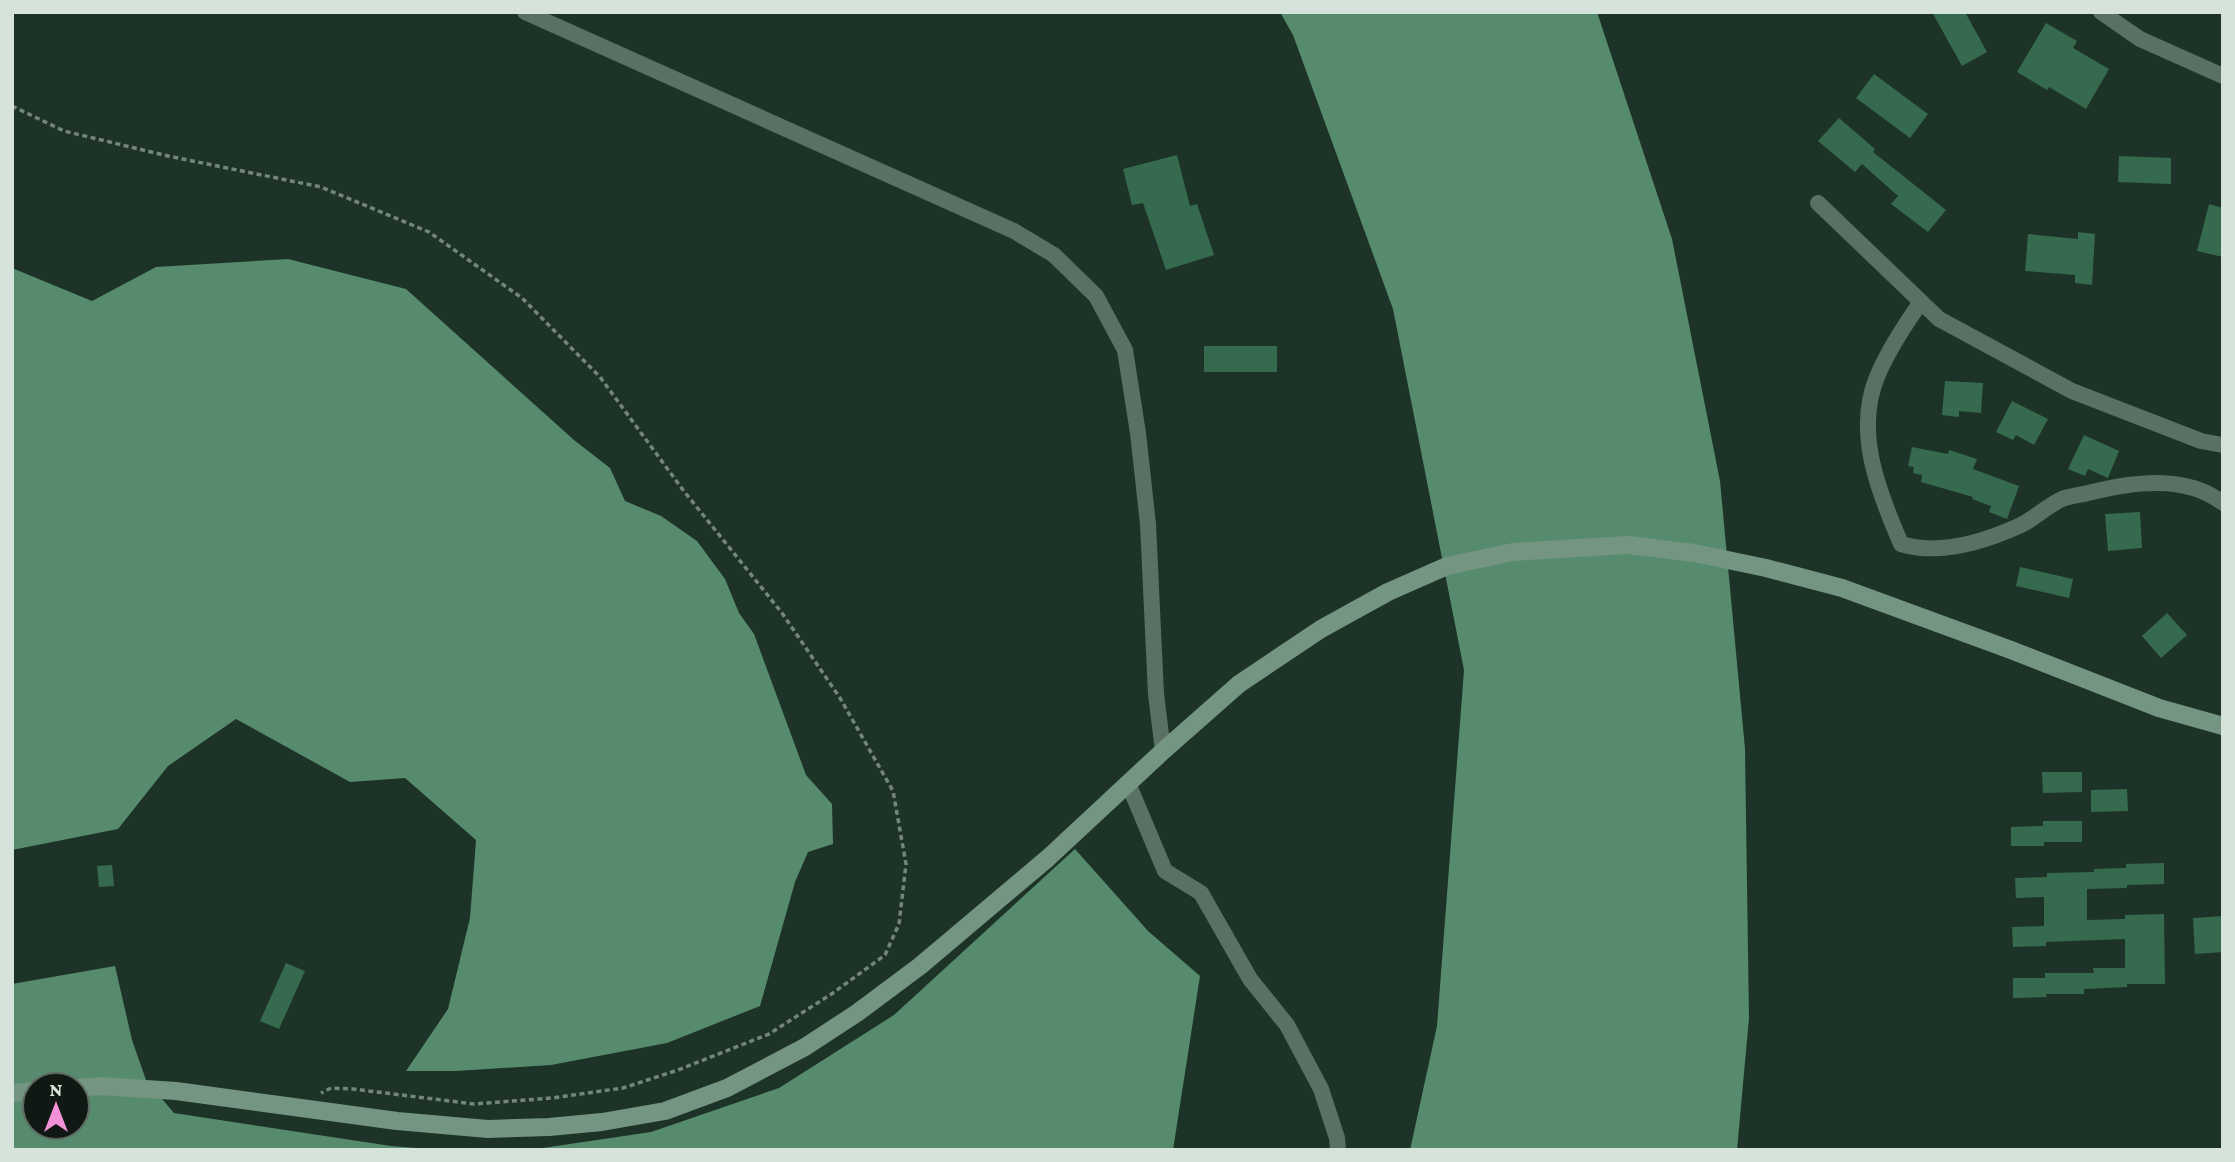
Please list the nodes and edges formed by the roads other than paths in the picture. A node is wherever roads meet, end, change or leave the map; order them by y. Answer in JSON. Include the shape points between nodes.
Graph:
{"nodes":[{"id":1,"x":525,"y":12,"type":"edge"},
{"id":2,"x":2101,"y":12,"type":"edge"},
{"id":3,"x":2223,"y":76,"type":"edge"},
{"id":4,"x":1818,"y":203,"type":"dead end"},
{"id":5,"x":1921,"y":302,"type":"junction"},
{"id":6,"x":2223,"y":445,"type":"edge"},
{"id":7,"x":2223,"y":503,"type":"edge"},
{"id":8,"x":2223,"y":726,"type":"edge"},
{"id":9,"x":1163,"y":751,"type":"junction"},
{"id":10,"x":1129,"y":783,"type":"junction"},
{"id":11,"x":91,"y":1087,"type":"edge"},
{"id":12,"x":1338,"y":1150,"type":"edge"}],
"edges":[{"from":1,"to":9,"type":"street","via":[[1014,231],[1054,255],[1096,296],[1125,350],[1136,421],[1148,524]]},
{"from":2,"to":3,"type":"street","via":[[2140,39]]},
{"from":4,"to":5,"type":"street"},
{"from":5,"to":6,"type":"street","via":[[1939,320],[2072,391]]},
{"from":5,"to":7,"type":"street","via":[[1875,380],[1867,421],[1871,461],[1901,544],[1945,549],[1977,542],[2022,525],[2062,499],[2112,487],[2161,482],[2207,492]]},
{"from":8,"to":9,"type":"main road","via":[[2159,708],[1842,588],[1694,553],[1628,545],[1513,552],[1447,566],[1388,592],[1321,629],[1239,684]]},
{"from":9,"to":10,"type":"main road"},
{"from":10,"to":11,"type":"main road","via":[[930,958],[857,1013],[727,1088],[665,1111],[549,1128],[475,1128],[176,1091]]},
{"from":10,"to":12,"type":"street","via":[[1165,872],[1202,892],[1250,979],[1287,1025],[1321,1088]]}]}
